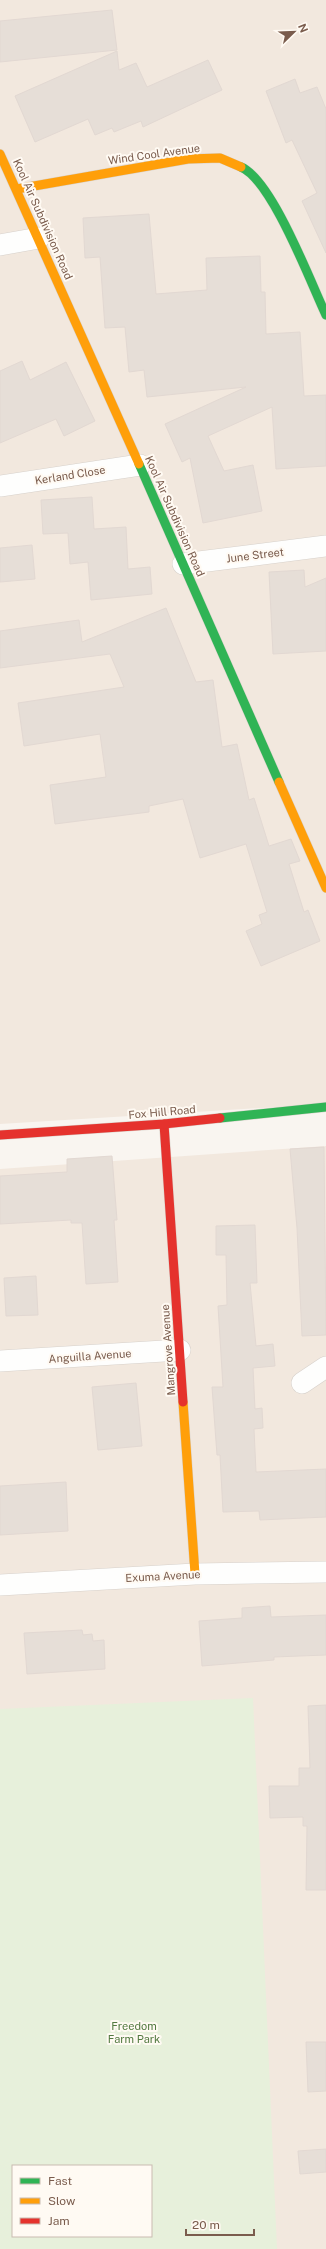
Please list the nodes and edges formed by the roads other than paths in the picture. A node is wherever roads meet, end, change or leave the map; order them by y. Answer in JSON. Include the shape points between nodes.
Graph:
{"nodes":[{"id":1,"x":0,"y":154,"type":"edge"},
{"id":2,"x":17,"y":189,"type":"junction"},
{"id":3,"x":39,"y":238,"type":"junction"},
{"id":4,"x":0,"y":244,"type":"edge"},
{"id":5,"x":326,"y":315,"type":"edge"},
{"id":6,"x":140,"y":464,"type":"junction"},
{"id":7,"x":0,"y":486,"type":"edge"},
{"id":8,"x":326,"y":546,"type":"edge"},
{"id":9,"x":183,"y":564,"type":"junction"},
{"id":10,"x":326,"y":888,"type":"edge"},
{"id":11,"x":326,"y":1107,"type":"edge"},
{"id":12,"x":164,"y":1124,"type":"junction"},
{"id":13,"x":0,"y":1135,"type":"edge"},
{"id":14,"x":180,"y":1350,"type":"junction"},
{"id":15,"x":0,"y":1361,"type":"edge"},
{"id":16,"x":326,"y":1367,"type":"edge"},
{"id":17,"x":302,"y":1383,"type":"dead end"},
{"id":18,"x":326,"y":1572,"type":"edge"},
{"id":19,"x":196,"y":1574,"type":"junction"},
{"id":20,"x":0,"y":1586,"type":"edge"}],
"edges":[{"from":1,"to":2,"type":"street","name":"Kool Air Subdivision Road"},
{"from":2,"to":3,"type":"street","name":"Kool Air Subdivision Road"},
{"from":2,"to":5,"type":"street","name":"Wind Cool Avenue","via":[[188,159],[220,158],[250,172],[273,201]]},
{"from":3,"to":4,"type":"street"},
{"from":3,"to":6,"type":"street","name":"Kool Air Subdivision Road"},
{"from":6,"to":7,"type":"street","name":"Kerland Close"},
{"from":6,"to":9,"type":"street","name":"Kool Air Subdivision Road"},
{"from":8,"to":9,"type":"street","name":"June Street"},
{"from":9,"to":10,"type":"street","name":"Kool Air Subdivision Road"},
{"from":11,"to":12,"type":"street","name":"Fox Hill Road"},
{"from":12,"to":13,"type":"street","name":"Fox Hill Road"},
{"from":12,"to":14,"type":"street","name":"Mangrove Avenue"},
{"from":14,"to":15,"type":"street","name":"Anguilla Avenue"},
{"from":14,"to":19,"type":"street","name":"Mangrove Avenue"},
{"from":16,"to":17,"type":"street"},
{"from":18,"to":19,"type":"street","name":"Exuma Avenue"},
{"from":19,"to":20,"type":"street","name":"Exuma Avenue"}]}
